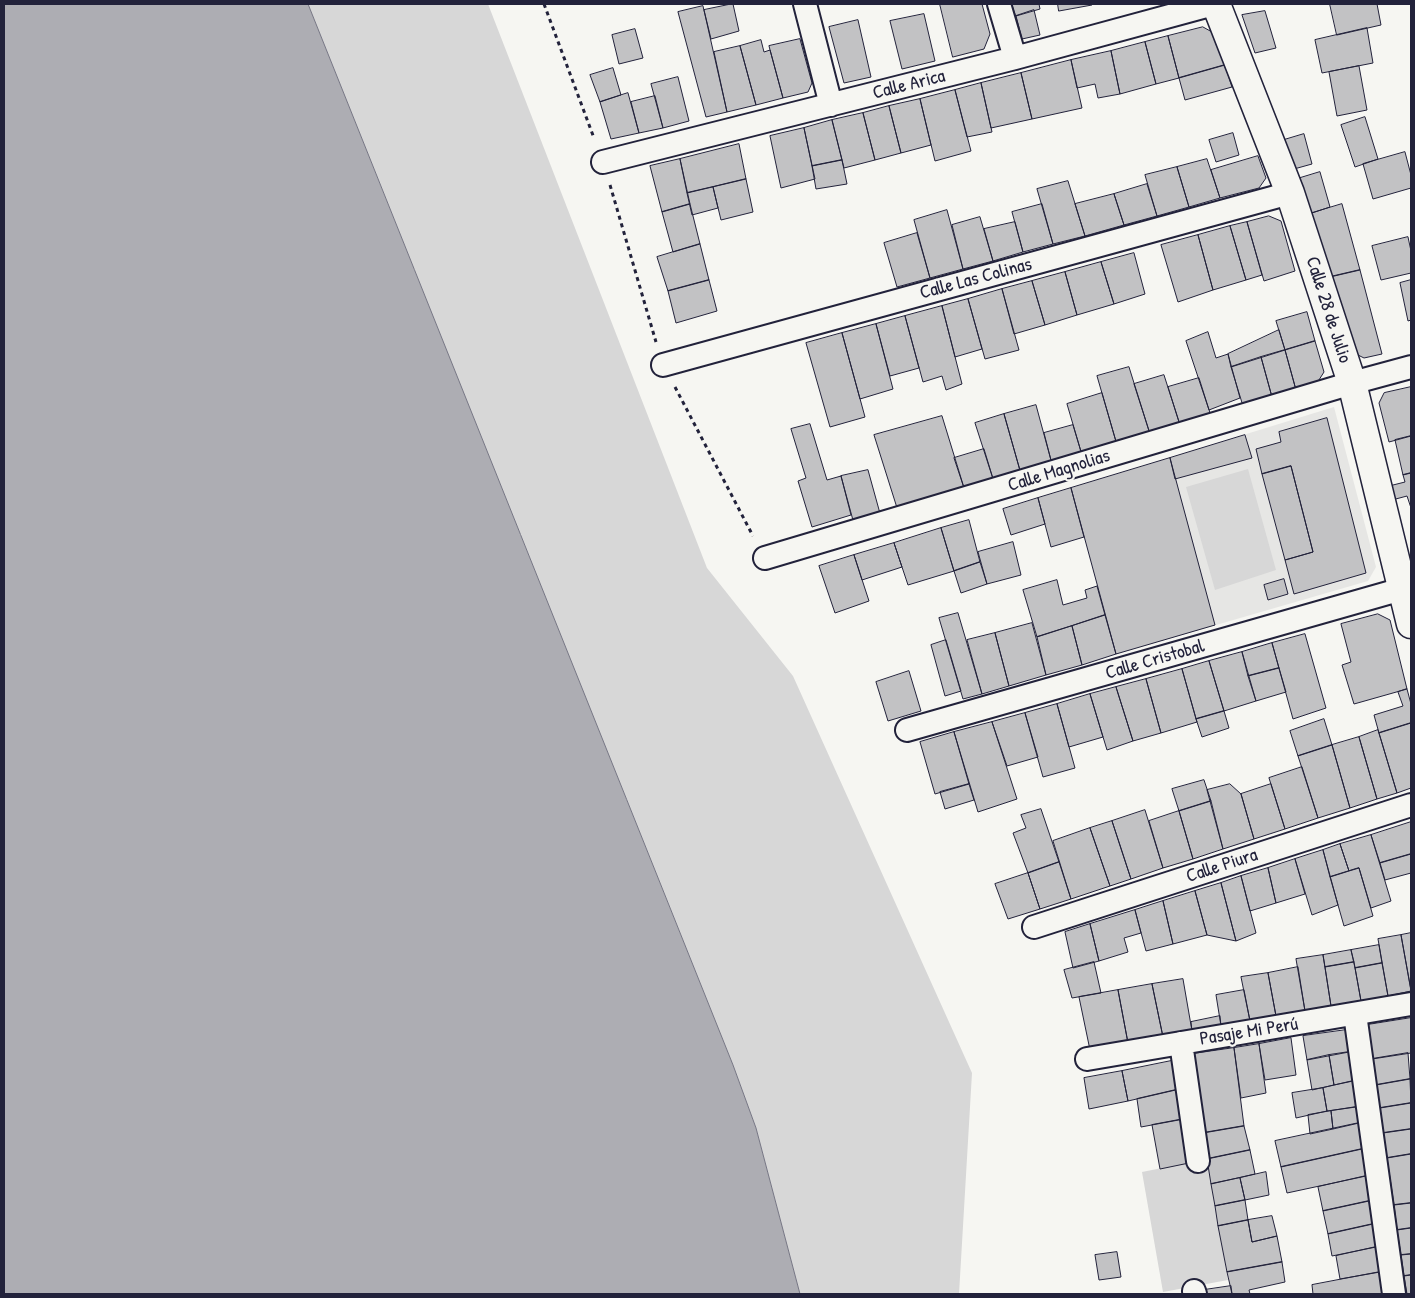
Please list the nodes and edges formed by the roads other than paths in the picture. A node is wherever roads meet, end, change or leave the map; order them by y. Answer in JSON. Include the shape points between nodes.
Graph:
{"nodes":[{"id":1,"x":805,"y":4,"type":"edge"},
{"id":2,"x":999,"y":4,"type":"edge"},
{"id":3,"x":1215,"y":4,"type":"edge"},
{"id":4,"x":1015,"y":58,"type":"junction"},
{"id":5,"x":831,"y":105,"type":"junction"},
{"id":6,"x":603,"y":162,"type":"road end"},
{"id":7,"x":1290,"y":194,"type":"junction"},
{"id":8,"x":663,"y":365,"type":"dead end"},
{"id":9,"x":1411,"y":367,"type":"edge"},
{"id":10,"x":1352,"y":383,"type":"junction"},
{"id":11,"x":766,"y":558,"type":"dead end"},
{"id":12,"x":1402,"y":589,"type":"junction"},
{"id":13,"x":1411,"y":624,"type":"edge"},
{"id":14,"x":907,"y":730,"type":"dead end"},
{"id":15,"x":1411,"y":805,"type":"edge"},
{"id":16,"x":1034,"y":927,"type":"dead end"},
{"id":17,"x":1411,"y":1004,"type":"edge"},
{"id":18,"x":1355,"y":1014,"type":"junction"},
{"id":19,"x":1181,"y":1043,"type":"junction"},
{"id":20,"x":1087,"y":1059,"type":"dead end"},
{"id":21,"x":1198,"y":1161,"type":"dead end"},
{"id":22,"x":1394,"y":1294,"type":"edge"}],
"edges":[{"from":1,"to":5,"type":"street"},
{"from":2,"to":4,"type":"street"},
{"from":3,"to":4,"type":"street","name":"Calle Arica"},
{"from":3,"to":7,"type":"street","name":"Calle 28 de Julio"},
{"from":4,"to":5,"type":"street","name":"Calle Arica"},
{"from":5,"to":6,"type":"street","name":"Calle Arica"},
{"from":7,"to":8,"type":"street","name":"Calle Las Colinas"},
{"from":7,"to":10,"type":"street","name":"Calle 28 de Julio"},
{"from":9,"to":10,"type":"street","name":"Calle Magnolias"},
{"from":10,"to":11,"type":"street","name":"Calle Magnolias"},
{"from":10,"to":12,"type":"street","name":"Calle 28 de Julio"},
{"from":12,"to":13,"type":"street","name":"Calle 28 de Julio"},
{"from":12,"to":14,"type":"street","name":"Calle Cristobal"},
{"from":15,"to":16,"type":"street","name":"Calle Piura"},
{"from":17,"to":18,"type":"street","name":"Pasaje Mi Perú"},
{"from":18,"to":19,"type":"street","name":"Pasaje Mi Perú"},
{"from":18,"to":22,"type":"street"},
{"from":19,"to":20,"type":"street","name":"Pasaje Mi Perú"},
{"from":19,"to":21,"type":"street"}]}
